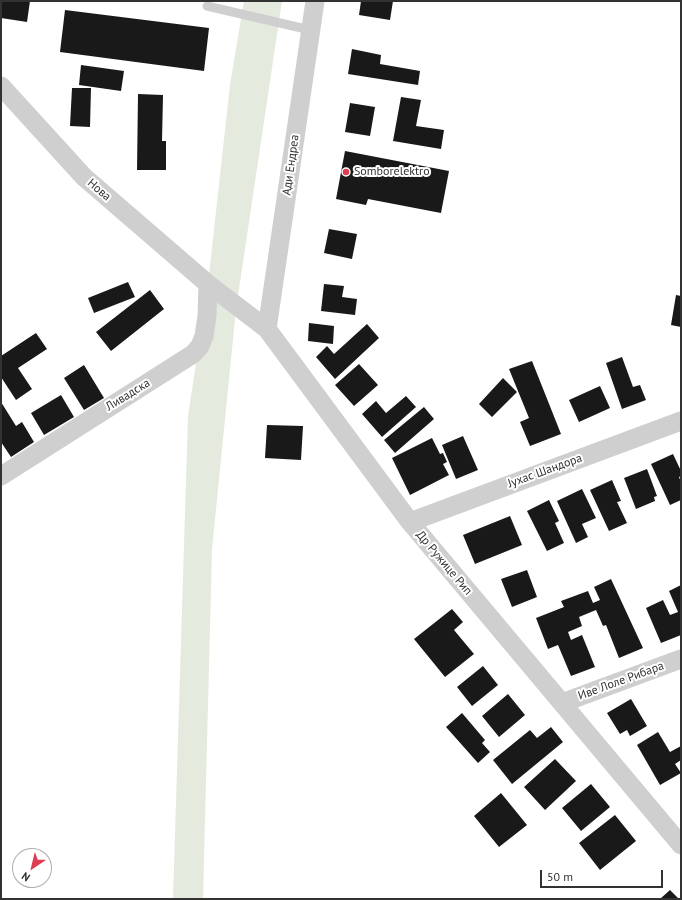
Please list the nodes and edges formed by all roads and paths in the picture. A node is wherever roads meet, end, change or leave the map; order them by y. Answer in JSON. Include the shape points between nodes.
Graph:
{"nodes":[{"id":1,"x":315,"y":1,"type":"edge"},
{"id":2,"x":207,"y":6,"type":"dead end"},
{"id":3,"x":310,"y":30,"type":"junction"},
{"id":4,"x":1,"y":86,"type":"edge"},
{"id":5,"x":208,"y":284,"type":"junction"},
{"id":6,"x":267,"y":329,"type":"junction"},
{"id":7,"x":681,"y":421,"type":"edge"},
{"id":8,"x":1,"y":476,"type":"edge"},
{"id":9,"x":410,"y":522,"type":"junction"},
{"id":10,"x":681,"y":659,"type":"edge"},
{"id":11,"x":562,"y":703,"type":"junction"},
{"id":12,"x":681,"y":845,"type":"edge"}],
"edges":[{"from":1,"to":3,"type":"street","name":"Ади Ендреа"},
{"from":2,"to":3,"type":"lane"},
{"from":3,"to":6,"type":"street","name":"Ади Ендреа"},
{"from":4,"to":5,"type":"street","name":"Нова","via":[[84,178]]},
{"from":5,"to":6,"type":"street","name":"Др Ружице Рип"},
{"from":5,"to":8,"type":"street","name":"Ливадска","via":[[204,336],[194,354]]},
{"from":6,"to":9,"type":"street","name":"Др Ружице Рип"},
{"from":7,"to":9,"type":"street","name":"Јухас Шандора"},
{"from":9,"to":11,"type":"street","name":"Др Ружице Рип"},
{"from":10,"to":11,"type":"street","name":"Иве Лоле Рибара"},
{"from":11,"to":12,"type":"street","name":"Др Ружице Рип"}]}
